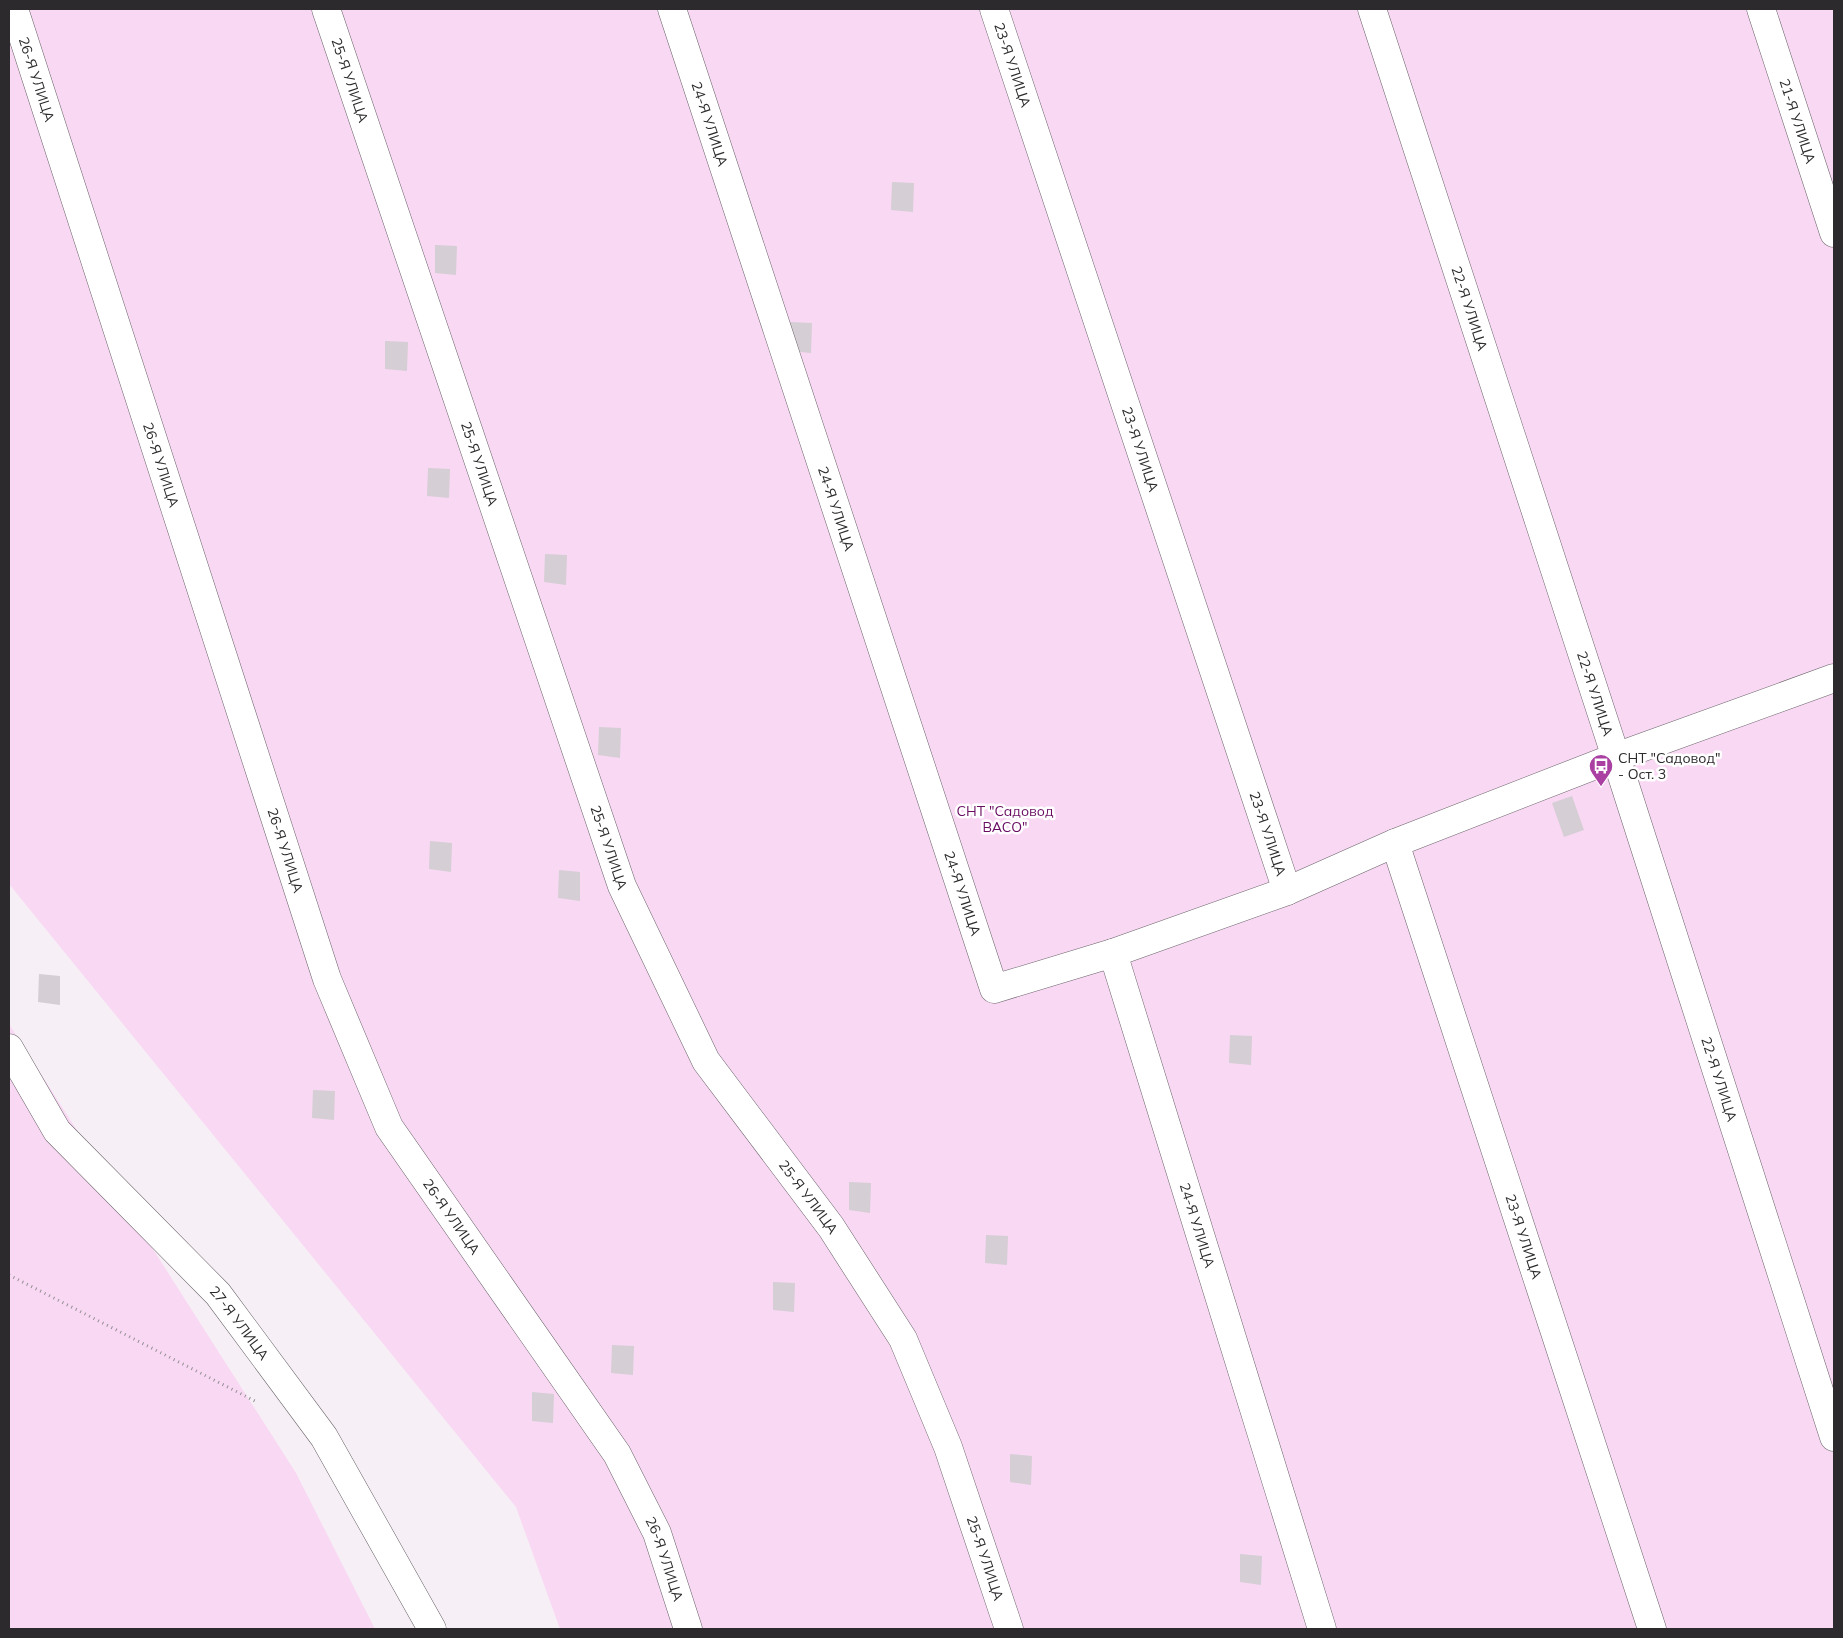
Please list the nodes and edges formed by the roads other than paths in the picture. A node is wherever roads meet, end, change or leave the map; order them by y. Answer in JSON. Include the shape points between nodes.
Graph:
{"nodes":[{"id":1,"x":14,"y":9,"type":"edge"},
{"id":2,"x":326,"y":9,"type":"edge"},
{"id":3,"x":672,"y":9,"type":"edge"},
{"id":4,"x":994,"y":9,"type":"edge"},
{"id":5,"x":1372,"y":9,"type":"edge"},
{"id":6,"x":1761,"y":9,"type":"edge"},
{"id":7,"x":1834,"y":233,"type":"edge"},
{"id":8,"x":1834,"y":678,"type":"edge"},
{"id":9,"x":1616,"y":757,"type":"junction"},
{"id":10,"x":1396,"y":843,"type":"junction"},
{"id":11,"x":1287,"y":891,"type":"junction"},
{"id":12,"x":1113,"y":953,"type":"junction"},
{"id":13,"x":9,"y":1048,"type":"edge"},
{"id":14,"x":1834,"y":1437,"type":"edge"},
{"id":15,"x":432,"y":1629,"type":"edge"},
{"id":16,"x":688,"y":1629,"type":"edge"},
{"id":17,"x":1009,"y":1629,"type":"edge"},
{"id":18,"x":1322,"y":1629,"type":"edge"},
{"id":19,"x":1652,"y":1629,"type":"edge"}],
"edges":[{"from":1,"to":16,"type":"street","name":"26-Я УЛИЦА","via":[[334,996],[389,1127],[617,1454],[657,1532]]},
{"from":2,"to":17,"type":"street","name":"25-Я УЛИЦА","via":[[622,886],[706,1062],[831,1227],[903,1339],[948,1447]]},
{"from":3,"to":12,"type":"street","name":"24-Я УЛИЦА","via":[[994,989]]},
{"from":4,"to":11,"type":"street","name":"23-Я УЛИЦА"},
{"from":5,"to":9,"type":"street","name":"22-Я УЛИЦА"},
{"from":6,"to":7,"type":"street","name":"21-Я УЛИЦА"},
{"from":8,"to":9,"type":"street"},
{"from":9,"to":10,"type":"street"},
{"from":9,"to":14,"type":"street","name":"22-Я УЛИЦА"},
{"from":10,"to":11,"type":"street"},
{"from":10,"to":19,"type":"street","name":"23-Я УЛИЦА"},
{"from":11,"to":12,"type":"street"},
{"from":12,"to":18,"type":"street","name":"24-Я УЛИЦА"},
{"from":13,"to":15,"type":"street","name":"27-Я УЛИЦА","via":[[57,1131],[218,1294],[324,1437]]}]}
